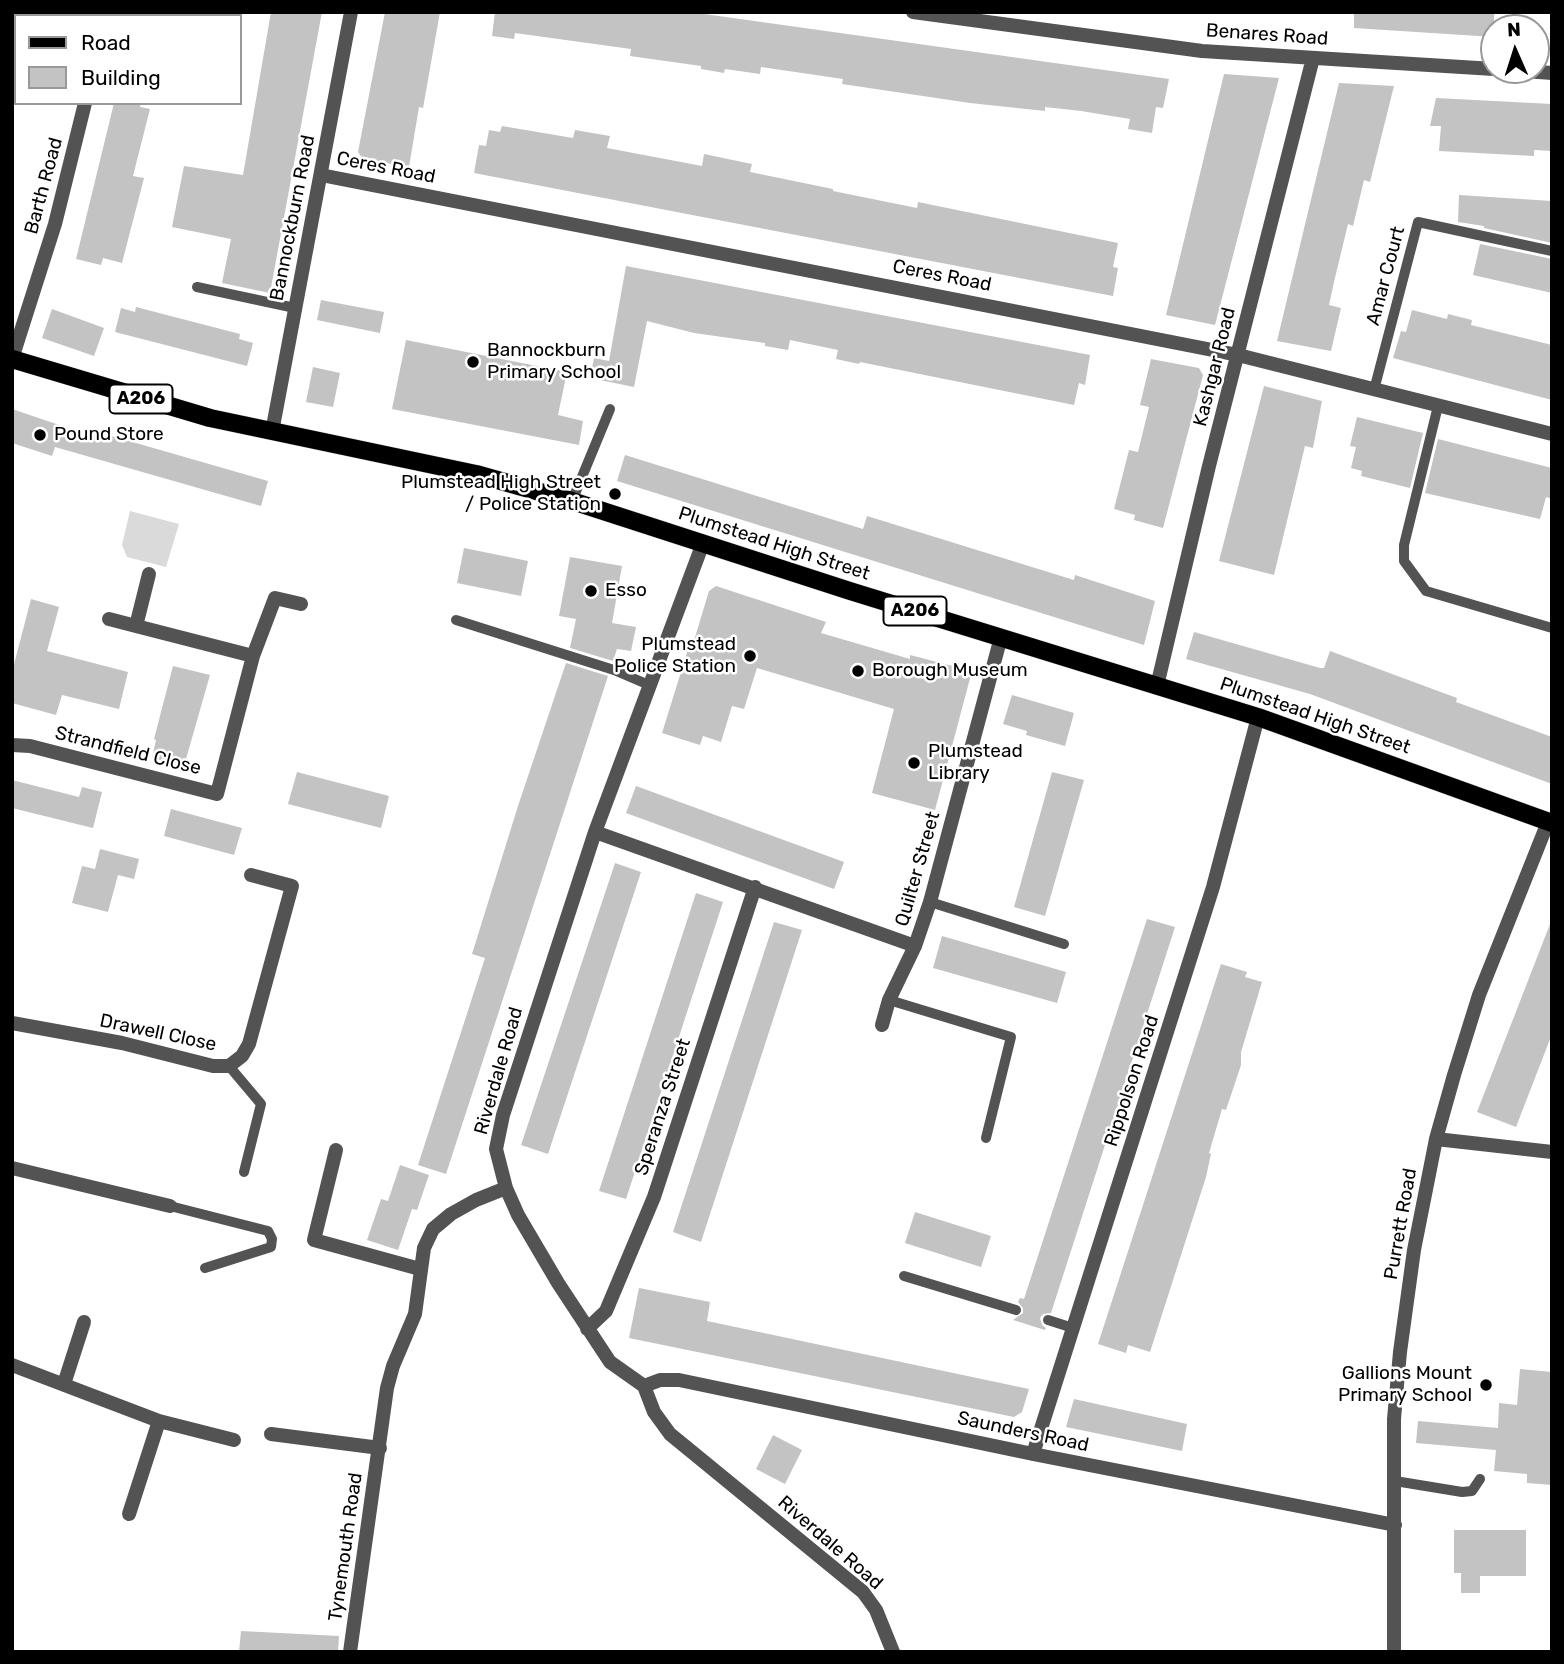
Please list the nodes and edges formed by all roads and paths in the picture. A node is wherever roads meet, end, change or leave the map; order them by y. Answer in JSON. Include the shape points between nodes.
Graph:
{"nodes":[{"id":1,"x":351,"y":12,"type":"edge"},
{"id":2,"x":914,"y":12,"type":"edge"},
{"id":3,"x":1313,"y":58,"type":"junction"},
{"id":4,"x":1480,"y":68,"type":"edge"},
{"id":5,"x":85,"y":105,"type":"edge"},
{"id":6,"x":321,"y":174,"type":"junction"},
{"id":7,"x":1552,"y":251,"type":"edge"},
{"id":8,"x":197,"y":287,"type":"dead end"},
{"id":9,"x":295,"y":308,"type":"junction"},
{"id":10,"x":1238,"y":355,"type":"junction"},
{"id":11,"x":12,"y":359,"type":"edge"},
{"id":12,"x":1374,"y":390,"type":"junction"},
{"id":13,"x":1438,"y":406,"type":"junction"},
{"id":14,"x":610,"y":409,"type":"dead end"},
{"id":15,"x":272,"y":432,"type":"junction"},
{"id":16,"x":1552,"y":434,"type":"edge"},
{"id":17,"x":572,"y":501,"type":"junction"},
{"id":18,"x":703,"y":543,"type":"junction"},
{"id":19,"x":149,"y":574,"type":"dead end"},
{"id":20,"x":301,"y":604,"type":"dead end"},
{"id":21,"x":109,"y":619,"type":"dead end"},
{"id":22,"x":456,"y":620,"type":"dead end"},
{"id":23,"x":136,"y":626,"type":"junction"},
{"id":24,"x":1552,"y":628,"type":"edge"},
{"id":25,"x":1001,"y":638,"type":"junction"},
{"id":26,"x":253,"y":656,"type":"junction"},
{"id":27,"x":649,"y":685,"type":"junction"},
{"id":28,"x":1157,"y":685,"type":"junction"},
{"id":29,"x":1258,"y":717,"type":"junction"},
{"id":30,"x":12,"y":745,"type":"edge"},
{"id":31,"x":1550,"y":823,"type":"edge"},
{"id":32,"x":595,"y":832,"type":"junction"},
{"id":33,"x":251,"y":874,"type":"dead end"},
{"id":34,"x":755,"y":887,"type":"junction"},
{"id":35,"x":930,"y":902,"type":"junction"},
{"id":36,"x":1065,"y":944,"type":"dead end"},
{"id":37,"x":915,"y":946,"type":"junction"},
{"id":38,"x":889,"y":1000,"type":"junction"},
{"id":39,"x":12,"y":1023,"type":"edge"},
{"id":40,"x":882,"y":1025,"type":"dead end"},
{"id":41,"x":229,"y":1066,"type":"junction"},
{"id":42,"x":985,"y":1138,"type":"dead end"},
{"id":43,"x":1436,"y":1139,"type":"junction"},
{"id":44,"x":336,"y":1150,"type":"dead end"},
{"id":45,"x":1552,"y":1152,"type":"edge"},
{"id":46,"x":12,"y":1168,"type":"edge"},
{"id":47,"x":244,"y":1172,"type":"dead end"},
{"id":48,"x":506,"y":1188,"type":"junction"},
{"id":49,"x":170,"y":1206,"type":"joint"},
{"id":50,"x":205,"y":1268,"type":"dead end"},
{"id":51,"x":420,"y":1269,"type":"junction"},
{"id":52,"x":904,"y":1276,"type":"dead end"},
{"id":53,"x":1016,"y":1310,"type":"dead end"},
{"id":54,"x":1048,"y":1320,"type":"dead end"},
{"id":55,"x":84,"y":1322,"type":"dead end"},
{"id":56,"x":1073,"y":1328,"type":"junction"},
{"id":57,"x":587,"y":1329,"type":"junction"},
{"id":58,"x":12,"y":1365,"type":"edge"},
{"id":59,"x":64,"y":1384,"type":"junction"},
{"id":60,"x":644,"y":1386,"type":"junction"},
{"id":61,"x":159,"y":1421,"type":"junction"},
{"id":62,"x":271,"y":1434,"type":"dead end"},
{"id":63,"x":234,"y":1440,"type":"dead end"},
{"id":64,"x":380,"y":1448,"type":"junction"},
{"id":65,"x":1033,"y":1454,"type":"junction"},
{"id":66,"x":1480,"y":1479,"type":"dead end"},
{"id":67,"x":1395,"y":1481,"type":"junction"},
{"id":68,"x":128,"y":1514,"type":"dead end"},
{"id":69,"x":1395,"y":1525,"type":"junction"},
{"id":70,"x":350,"y":1652,"type":"edge"},
{"id":71,"x":893,"y":1652,"type":"edge"},
{"id":72,"x":1394,"y":1652,"type":"edge"}],
"edges":[{"from":1,"to":6,"type":"street","name":"Bannockburn Road"},
{"from":2,"to":3,"type":"street","name":"Benares Road","via":[[1202,51]]},
{"from":3,"to":4,"type":"street","name":"Benares Road"},
{"from":3,"to":10,"type":"street","name":"Kashgar Road"},
{"from":5,"to":11,"type":"street","name":"Barth Road","via":[[55,224]]},
{"from":6,"to":9,"type":"street","name":"Bannockburn Road"},
{"from":6,"to":10,"type":"street","name":"Ceres Road"},
{"from":7,"to":12,"type":"lane","name":"Amar Court","via":[[1418,222]]},
{"from":8,"to":9,"type":"lane"},
{"from":9,"to":15,"type":"street","name":"Bannockburn Road"},
{"from":10,"to":12,"type":"street","name":"Ceres Road"},
{"from":10,"to":28,"type":"street","name":"Kashgar Road"},
{"from":11,"to":15,"type":"main road","name":"Plumstead High Street","number":"A206","via":[[194,414]]},
{"from":12,"to":13,"type":"street","name":"Ceres Road"},
{"from":13,"to":16,"type":"street","name":"Ceres Road"},
{"from":13,"to":24,"type":"lane","via":[[1404,545],[1405,561],[1426,591]]},
{"from":14,"to":17,"type":"lane"},
{"from":15,"to":17,"type":"main road","name":"Plumstead High Street","number":"A206","via":[[476,474]]},
{"from":17,"to":18,"type":"main road","name":"Plumstead High Street","number":"A206"},
{"from":18,"to":25,"type":"main road","name":"Plumstead High Street","number":"A206"},
{"from":18,"to":27,"type":"street","name":"Riverdale Road"},
{"from":19,"to":23,"type":"street"},
{"from":20,"to":26,"type":"street","name":"Strandfield Close","via":[[275,598]]},
{"from":21,"to":23,"type":"street"},
{"from":22,"to":27,"type":"lane"},
{"from":23,"to":26,"type":"street"},
{"from":25,"to":28,"type":"main road","name":"Plumstead High Street","number":"A206"},
{"from":25,"to":35,"type":"street","name":"Quilter Street"},
{"from":26,"to":30,"type":"street","name":"Strandfield Close","via":[[217,794]]},
{"from":27,"to":32,"type":"street","name":"Riverdale Road"},
{"from":28,"to":29,"type":"main road","name":"Plumstead High Street","number":"A206"},
{"from":29,"to":31,"type":"main road","name":"Plumstead High Street","number":"A206"},
{"from":29,"to":56,"type":"street","name":"Rippolson Road","via":[[1213,887]]},
{"from":31,"to":43,"type":"street","name":"Purrett Road","via":[[1479,995]]},
{"from":32,"to":34,"type":"street"},
{"from":32,"to":48,"type":"street","name":"Riverdale Road","via":[[498,1133],[496,1149]]},
{"from":33,"to":41,"type":"street","name":"Drawell Close","via":[[292,886],[249,1044]]},
{"from":34,"to":37,"type":"street"},
{"from":34,"to":57,"type":"street","name":"Speranza Street","via":[[654,1197],[606,1311]]},
{"from":35,"to":36,"type":"lane"},
{"from":35,"to":37,"type":"street","name":"Quilter Street"},
{"from":37,"to":38,"type":"street","name":"Quilter Street"},
{"from":38,"to":40,"type":"street","name":"Quilter Street"},
{"from":38,"to":42,"type":"lane","via":[[1012,1037]]},
{"from":39,"to":41,"type":"street","name":"Drawell Close"},
{"from":41,"to":47,"type":"lane","via":[[261,1104]]},
{"from":43,"to":45,"type":"street"},
{"from":43,"to":67,"type":"street","name":"Purrett Road","via":[[1400,1352]]},
{"from":44,"to":51,"type":"street","via":[[314,1240]]},
{"from":46,"to":49,"type":"street"},
{"from":48,"to":51,"type":"street","name":"Tynemouth Road","via":[[476,1199],[433,1229]]},
{"from":48,"to":57,"type":"street","name":"Riverdale Road","via":[[518,1216]]},
{"from":49,"to":50,"type":"lane","via":[[268,1231],[271,1247]]},
{"from":51,"to":64,"type":"street","name":"Tynemouth Road","via":[[415,1314],[387,1388]]},
{"from":52,"to":53,"type":"lane"},
{"from":54,"to":56,"type":"lane"},
{"from":55,"to":59,"type":"street"},
{"from":56,"to":65,"type":"street","name":"Rippolson Road"},
{"from":57,"to":60,"type":"street","name":"Riverdale Road","via":[[610,1362]]},
{"from":58,"to":59,"type":"street"},
{"from":59,"to":61,"type":"street"},
{"from":60,"to":65,"type":"street","name":"Saunders Road","via":[[679,1380]]},
{"from":60,"to":71,"type":"street","name":"Riverdale Road","via":[[654,1412],[670,1434],[863,1592],[876,1610]]},
{"from":61,"to":63,"type":"street"},
{"from":61,"to":68,"type":"street"},
{"from":62,"to":64,"type":"street","name":"Tynemouth Road"},
{"from":64,"to":70,"type":"street","name":"Tynemouth Road"},
{"from":65,"to":69,"type":"street","name":"Saunders Road"},
{"from":66,"to":67,"type":"lane","via":[[1472,1491],[1462,1492]]},
{"from":67,"to":69,"type":"street","name":"Purrett Road"},
{"from":69,"to":72,"type":"street","name":"Purrett Road"}]}
